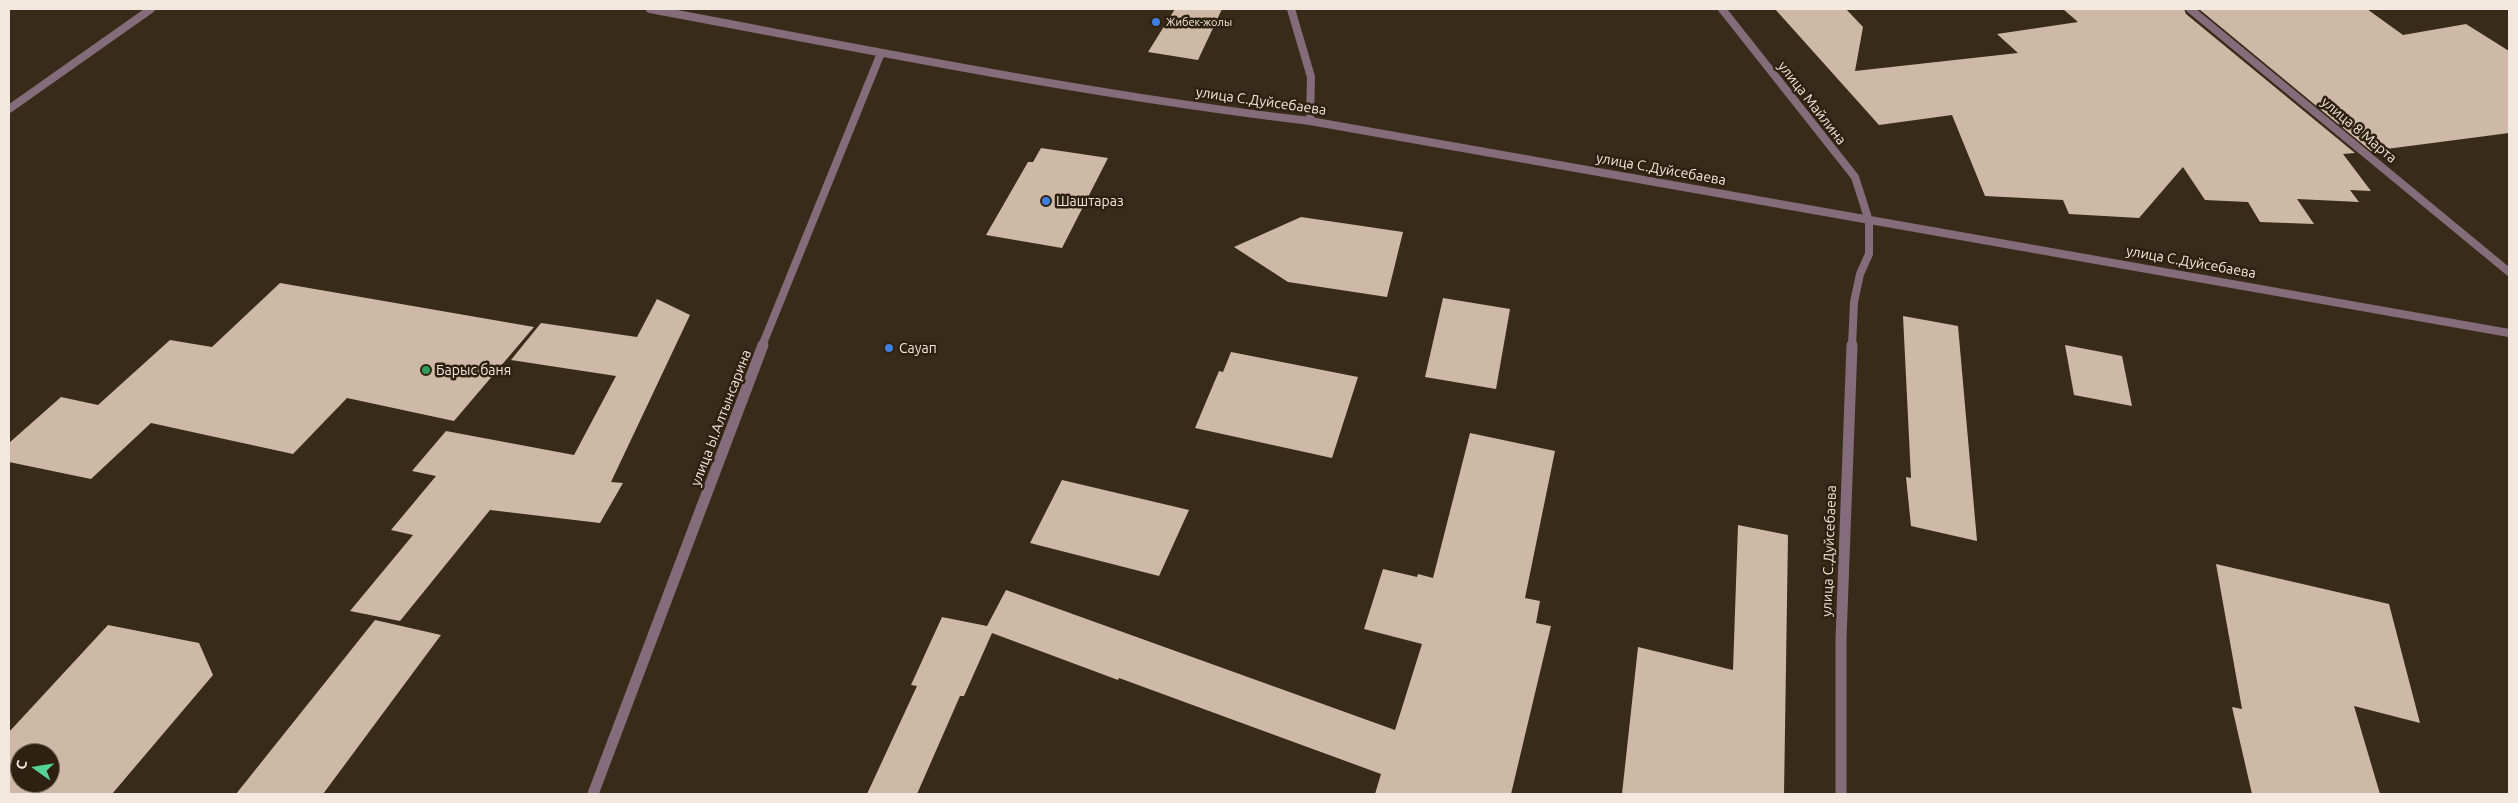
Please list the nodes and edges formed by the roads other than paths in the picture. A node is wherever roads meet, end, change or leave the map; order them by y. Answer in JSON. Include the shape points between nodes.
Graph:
{"nodes":[{"id":1,"x":150,"y":9,"type":"edge"},
{"id":2,"x":650,"y":9,"type":"edge"},
{"id":3,"x":1291,"y":9,"type":"edge"},
{"id":4,"x":1722,"y":9,"type":"edge"},
{"id":5,"x":2190,"y":9,"type":"edge"},
{"id":6,"x":881,"y":54,"type":"junction"},
{"id":7,"x":9,"y":108,"type":"edge"},
{"id":8,"x":1310,"y":121,"type":"junction"},
{"id":9,"x":1868,"y":221,"type":"junction"},
{"id":10,"x":2509,"y":272,"type":"edge"},
{"id":11,"x":2509,"y":333,"type":"edge"},
{"id":12,"x":593,"y":794,"type":"edge"},
{"id":13,"x":1841,"y":794,"type":"edge"}],
"edges":[{"from":1,"to":7,"type":"street"},
{"from":2,"to":6,"type":"street","name":"улица С.Дуйсебаева"},
{"from":3,"to":8,"type":"street","via":[[1311,77]]},
{"from":4,"to":9,"type":"street","name":"улица Майлина","via":[[1855,178]]},
{"from":5,"to":10,"type":"street","name":"улица 8 Марта"},
{"from":6,"to":8,"type":"street","name":"улица С.Дуйсебаева","via":[[1227,112]]},
{"from":6,"to":12,"type":"street","name":"улица Ы.Алтынсарина","via":[[757,359]]},
{"from":8,"to":9,"type":"street","name":"улица С.Дуйсебаева"},
{"from":9,"to":11,"type":"street","name":"улица С.Дуйсебаева"},
{"from":9,"to":13,"type":"street","name":"улица С.Дуйсебаева","via":[[1869,254],[1860,274],[1854,312],[1841,639]]}]}
